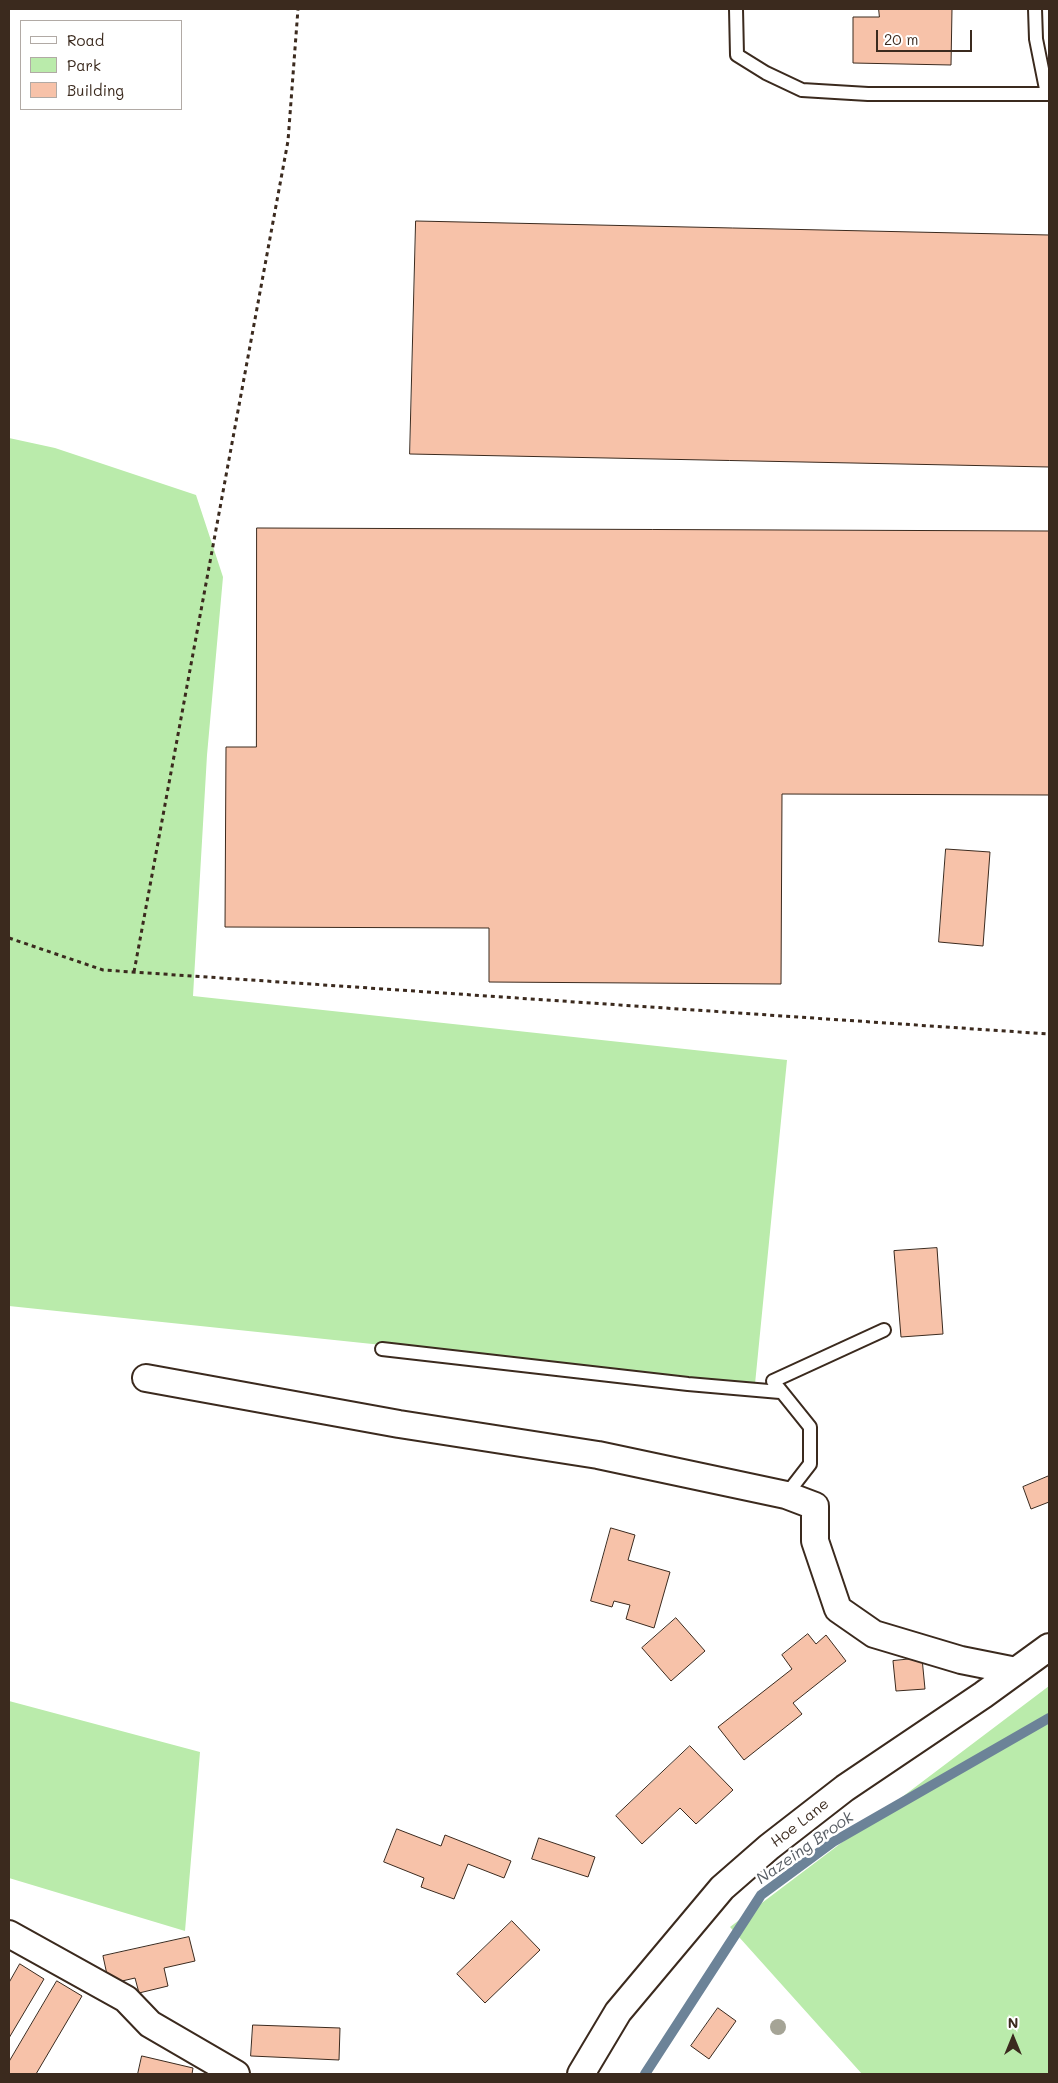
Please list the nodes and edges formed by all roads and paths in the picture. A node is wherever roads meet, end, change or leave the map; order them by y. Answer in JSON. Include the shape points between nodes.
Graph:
{"nodes":[{"id":1,"x":298,"y":9,"type":"edge"},
{"id":2,"x":736,"y":9,"type":"edge"},
{"id":3,"x":1035,"y":9,"type":"edge"},
{"id":4,"x":1048,"y":94,"type":"edge"},
{"id":5,"x":9,"y":938,"type":"edge"},
{"id":6,"x":134,"y":972,"type":"junction"},
{"id":7,"x":1049,"y":1034,"type":"edge"},
{"id":8,"x":884,"y":1330,"type":"dead end"},
{"id":9,"x":382,"y":1349,"type":"dead end"},
{"id":10,"x":146,"y":1378,"type":"dead end"},
{"id":11,"x":780,"y":1392,"type":"junction"},
{"id":12,"x":786,"y":1495,"type":"junction"},
{"id":13,"x":1049,"y":1646,"type":"edge"},
{"id":14,"x":1016,"y":1670,"type":"junction"},
{"id":15,"x":9,"y":1934,"type":"edge"},
{"id":16,"x":236,"y":2074,"type":"edge"},
{"id":17,"x":580,"y":2074,"type":"edge"}],
"edges":[{"from":1,"to":6,"type":"path","via":[[288,141]]},
{"from":2,"to":4,"type":"lane","via":[[737,55],[802,90],[868,94]]},
{"from":3,"to":4,"type":"lane","via":[[1036,39]]},
{"from":5,"to":6,"type":"path","via":[[103,970]]},
{"from":6,"to":7,"type":"path"},
{"from":8,"to":11,"type":"lane","via":[[773,1381]]},
{"from":9,"to":11,"type":"lane"},
{"from":10,"to":12,"type":"street","via":[[399,1424],[598,1455]]},
{"from":11,"to":12,"type":"lane","via":[[810,1427],[810,1464]]},
{"from":12,"to":14,"type":"street","via":[[816,1506],[816,1541],[838,1609],[874,1634],[961,1660]]},
{"from":13,"to":14,"type":"street","name":"Hoe Lane"},
{"from":14,"to":17,"type":"street","name":"Hoe Lane","via":[[846,1788],[722,1888],[618,2012]]},
{"from":15,"to":16,"type":"street","via":[[126,1999],[150,2024]]}]}
